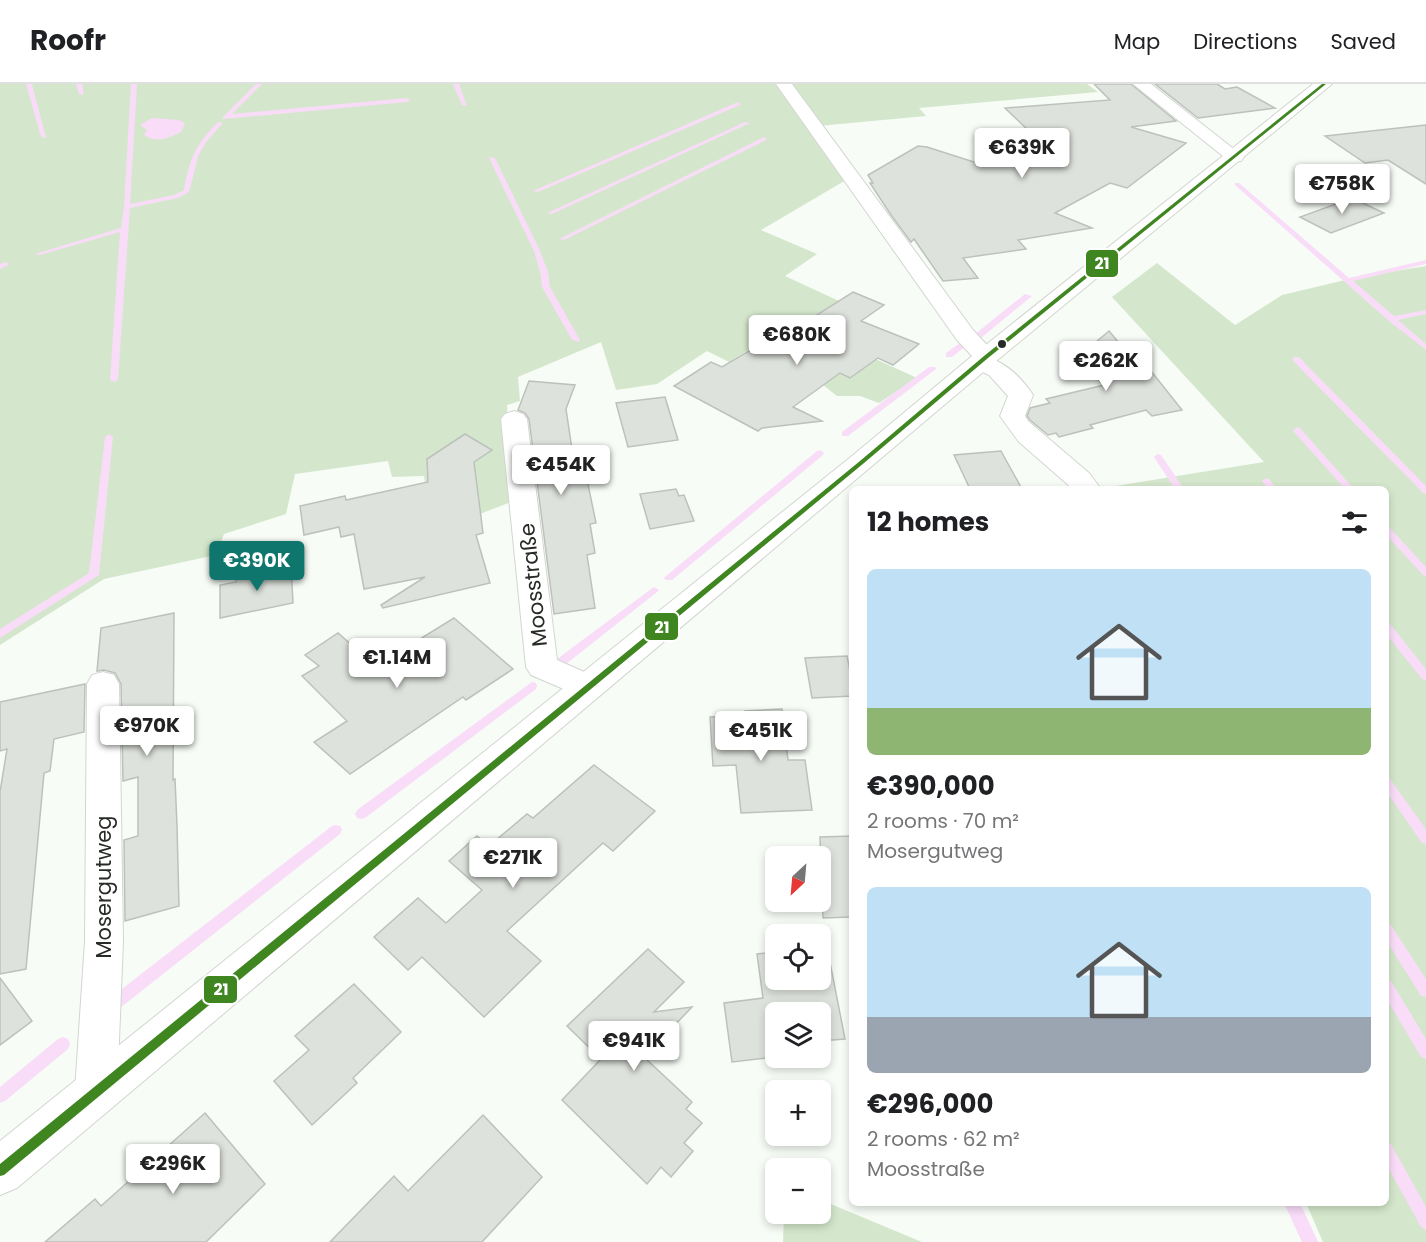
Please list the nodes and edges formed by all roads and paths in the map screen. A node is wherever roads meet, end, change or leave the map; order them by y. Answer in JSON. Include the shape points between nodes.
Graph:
{"nodes":[{"id":1,"x":784,"y":84,"type":"edge"},
{"id":2,"x":1141,"y":84,"type":"edge"},
{"id":3,"x":1324,"y":84,"type":"edge"},
{"id":4,"x":1234,"y":157,"type":"junction"},
{"id":5,"x":983,"y":360,"type":"junction"},
{"id":6,"x":514,"y":419,"type":"dead end"},
{"id":7,"x":1086,"y":486,"type":"edge"},
{"id":8,"x":103,"y":684,"type":"dead end"},
{"id":9,"x":587,"y":687,"type":"junction"},
{"id":10,"x":96,"y":1091,"type":"junction"},
{"id":11,"x":0,"y":1171,"type":"edge"}],
"edges":[{"from":1,"to":5,"type":"street"},
{"from":2,"to":4,"type":"street"},
{"from":3,"to":4,"type":"street"},
{"from":4,"to":5,"type":"street"},
{"from":5,"to":7,"type":"street","via":[[1021,395],[1012,416],[1020,431]]},
{"from":5,"to":9,"type":"street"},
{"from":6,"to":9,"type":"street","name":"Moosstraße","via":[[542,668]]},
{"from":8,"to":10,"type":"street","name":"Mosergutweg","via":[[104,941]]},
{"from":9,"to":10,"type":"street"},
{"from":10,"to":11,"type":"street"}]}
